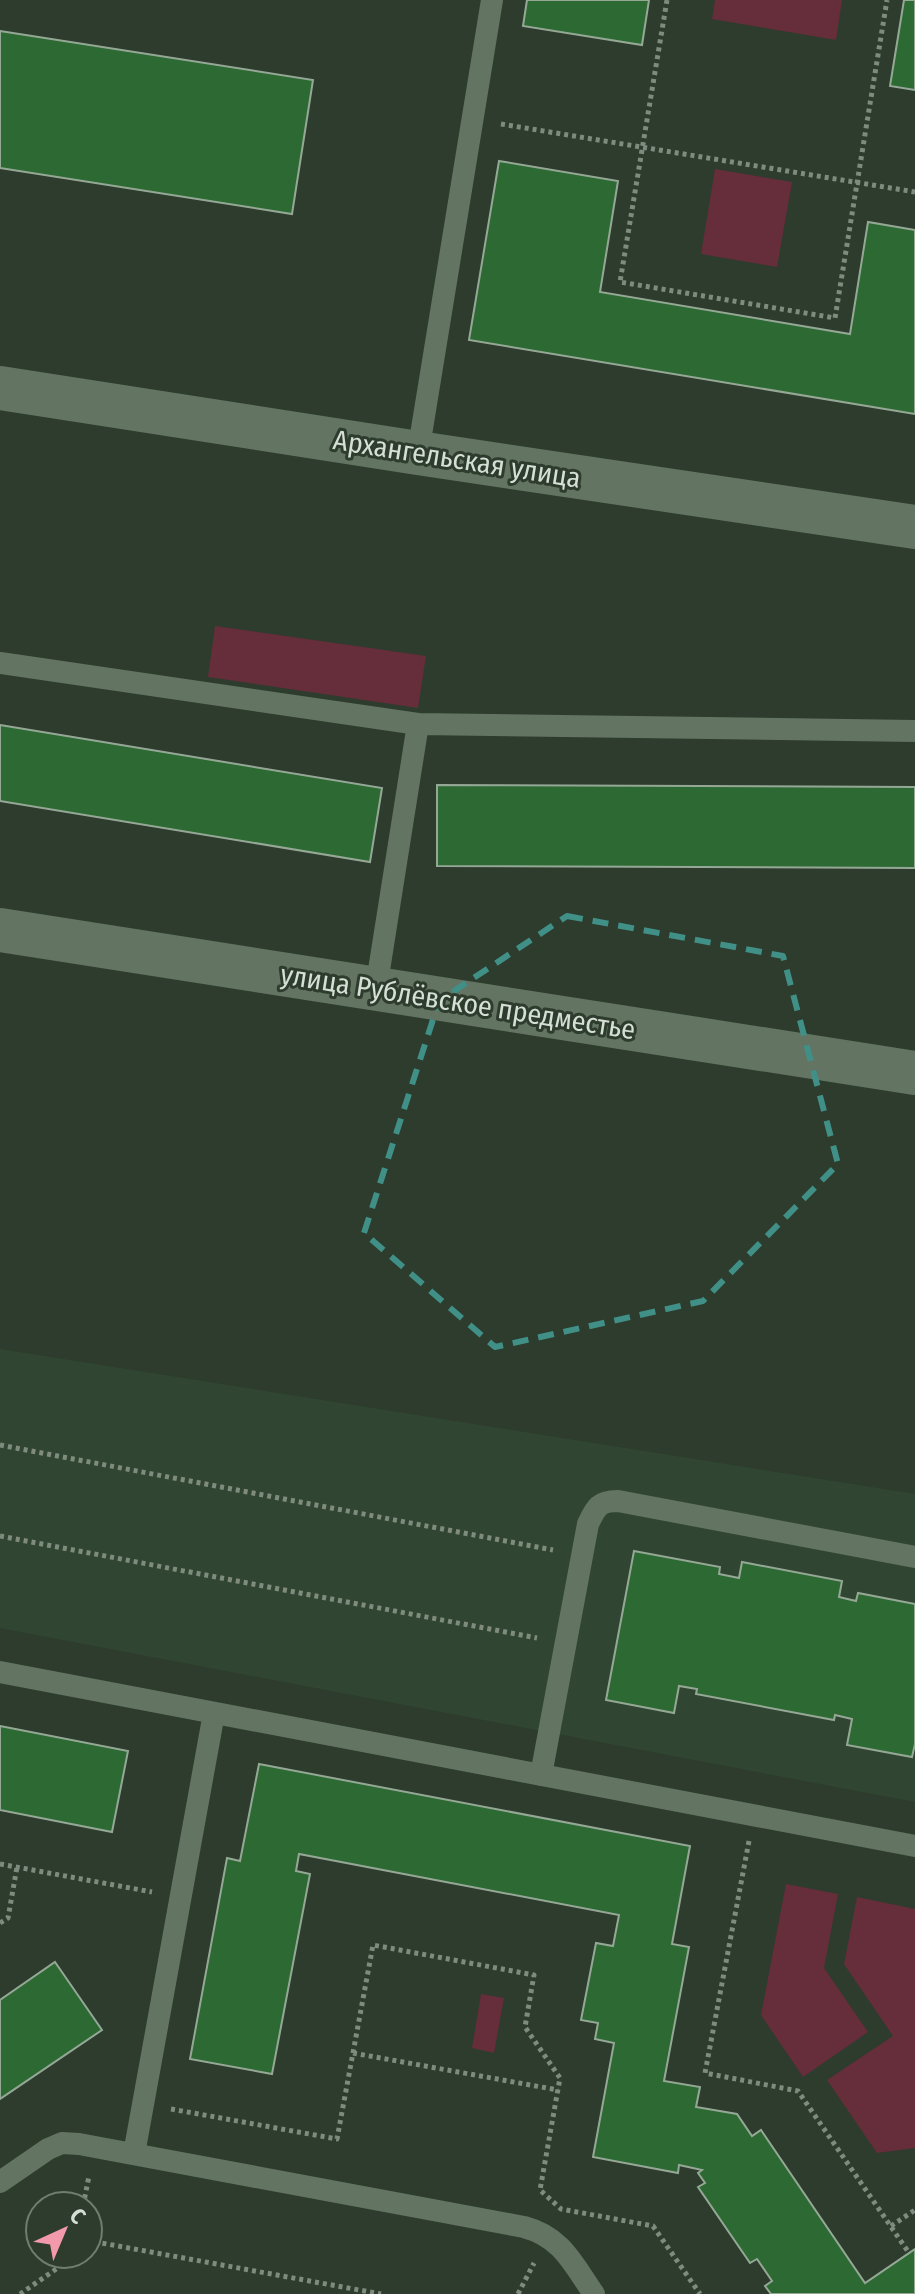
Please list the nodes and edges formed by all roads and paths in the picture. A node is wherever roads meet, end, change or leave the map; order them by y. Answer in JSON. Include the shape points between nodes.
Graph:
{"nodes":[{"id":1,"x":492,"y":0,"type":"edge"},
{"id":2,"x":667,"y":0,"type":"edge"},
{"id":3,"x":887,"y":0,"type":"edge"},
{"id":4,"x":511,"y":126,"type":"dead end"},
{"id":5,"x":643,"y":147,"type":"junction"},
{"id":6,"x":858,"y":183,"type":"junction"},
{"id":7,"x":915,"y":192,"type":"edge"},
{"id":8,"x":0,"y":388,"type":"edge"},
{"id":9,"x":418,"y":453,"type":"junction"},
{"id":10,"x":915,"y":527,"type":"edge"},
{"id":11,"x":0,"y":663,"type":"edge"},
{"id":12,"x":418,"y":724,"type":"junction"},
{"id":13,"x":915,"y":731,"type":"edge"},
{"id":14,"x":0,"y":930,"type":"edge"},
{"id":15,"x":376,"y":989,"type":"junction"},
{"id":16,"x":915,"y":1073,"type":"edge"},
{"id":17,"x":0,"y":1445,"type":"edge"},
{"id":18,"x":0,"y":1536,"type":"edge"},
{"id":19,"x":582,"y":1555,"type":"junction"},
{"id":20,"x":915,"y":1557,"type":"edge"},
{"id":21,"x":566,"y":1643,"type":"junction"},
{"id":22,"x":0,"y":1672,"type":"edge"},
{"id":23,"x":214,"y":1713,"type":"junction"},
{"id":24,"x":541,"y":1775,"type":"junction"},
{"id":25,"x":754,"y":1815,"type":"junction"},
{"id":26,"x":915,"y":1846,"type":"edge"},
{"id":27,"x":0,"y":1864,"type":"edge"},
{"id":28,"x":17,"y":1867,"type":"junction"},
{"id":29,"x":180,"y":1898,"type":"junction"},
{"id":30,"x":0,"y":1923,"type":"edge"},
{"id":31,"x":353,"y":2053,"type":"junction"},
{"id":32,"x":558,"y":2090,"type":"junction"},
{"id":33,"x":143,"y":2104,"type":"junction"},
{"id":34,"x":134,"y":2154,"type":"junction"},
{"id":35,"x":0,"y":2182,"type":"edge"},
{"id":36,"x":915,"y":2210,"type":"edge"},
{"id":37,"x":891,"y":2226,"type":"junction"},
{"id":38,"x":104,"y":2243,"type":"edge"},
{"id":39,"x":909,"y":2253,"type":"dead end"},
{"id":40,"x":55,"y":2270,"type":"edge"},
{"id":41,"x":20,"y":2294,"type":"edge"},
{"id":42,"x":381,"y":2294,"type":"edge"},
{"id":43,"x":594,"y":2294,"type":"edge"},
{"id":44,"x":700,"y":2294,"type":"edge"}],
"edges":[{"from":1,"to":9,"type":"lane"},
{"from":2,"to":5,"type":"path"},
{"from":3,"to":6,"type":"path"},
{"from":4,"to":5,"type":"path"},
{"from":5,"to":6,"type":"path"},
{"from":5,"to":6,"type":"path","via":[[620,282],[651,288],[835,318]]},
{"from":6,"to":7,"type":"path"},
{"from":8,"to":9,"type":"street","name":"Архангельская улица"},
{"from":9,"to":10,"type":"street","name":"Архангельская улица"},
{"from":11,"to":12,"type":"lane"},
{"from":12,"to":13,"type":"lane"},
{"from":12,"to":15,"type":"lane"},
{"from":14,"to":15,"type":"street","name":"улица Рублёвское предместье"},
{"from":15,"to":16,"type":"street","name":"улица Рублёвское предместье"},
{"from":17,"to":19,"type":"path"},
{"from":18,"to":21,"type":"path"},
{"from":19,"to":20,"type":"lane","via":[[595,1510],[606,1501],[618,1501]]},
{"from":19,"to":21,"type":"lane"},
{"from":21,"to":24,"type":"lane"},
{"from":22,"to":23,"type":"lane"},
{"from":23,"to":24,"type":"lane"},
{"from":23,"to":29,"type":"lane"},
{"from":24,"to":25,"type":"lane"},
{"from":25,"to":26,"type":"lane"},
{"from":25,"to":37,"type":"path","via":[[705,2073],[798,2091]]},
{"from":27,"to":28,"type":"path"},
{"from":28,"to":29,"type":"path"},
{"from":28,"to":30,"type":"path","via":[[8,1918]]},
{"from":29,"to":33,"type":"lane"},
{"from":31,"to":32,"type":"path"},
{"from":31,"to":32,"type":"path","via":[[373,1945],[534,1975],[525,2027],[560,2078]]},
{"from":31,"to":33,"type":"path","via":[[337,2139]]},
{"from":32,"to":44,"type":"path","via":[[540,2190],[561,2209],[653,2226]]},
{"from":33,"to":34,"type":"lane"},
{"from":34,"to":35,"type":"lane","via":[[62,2143]]},
{"from":34,"to":43,"type":"lane","via":[[541,2231],[567,2255]]},
{"from":36,"to":37,"type":"path"},
{"from":37,"to":39,"type":"path"},
{"from":38,"to":42,"type":"path"},
{"from":40,"to":41,"type":"path"}]}
